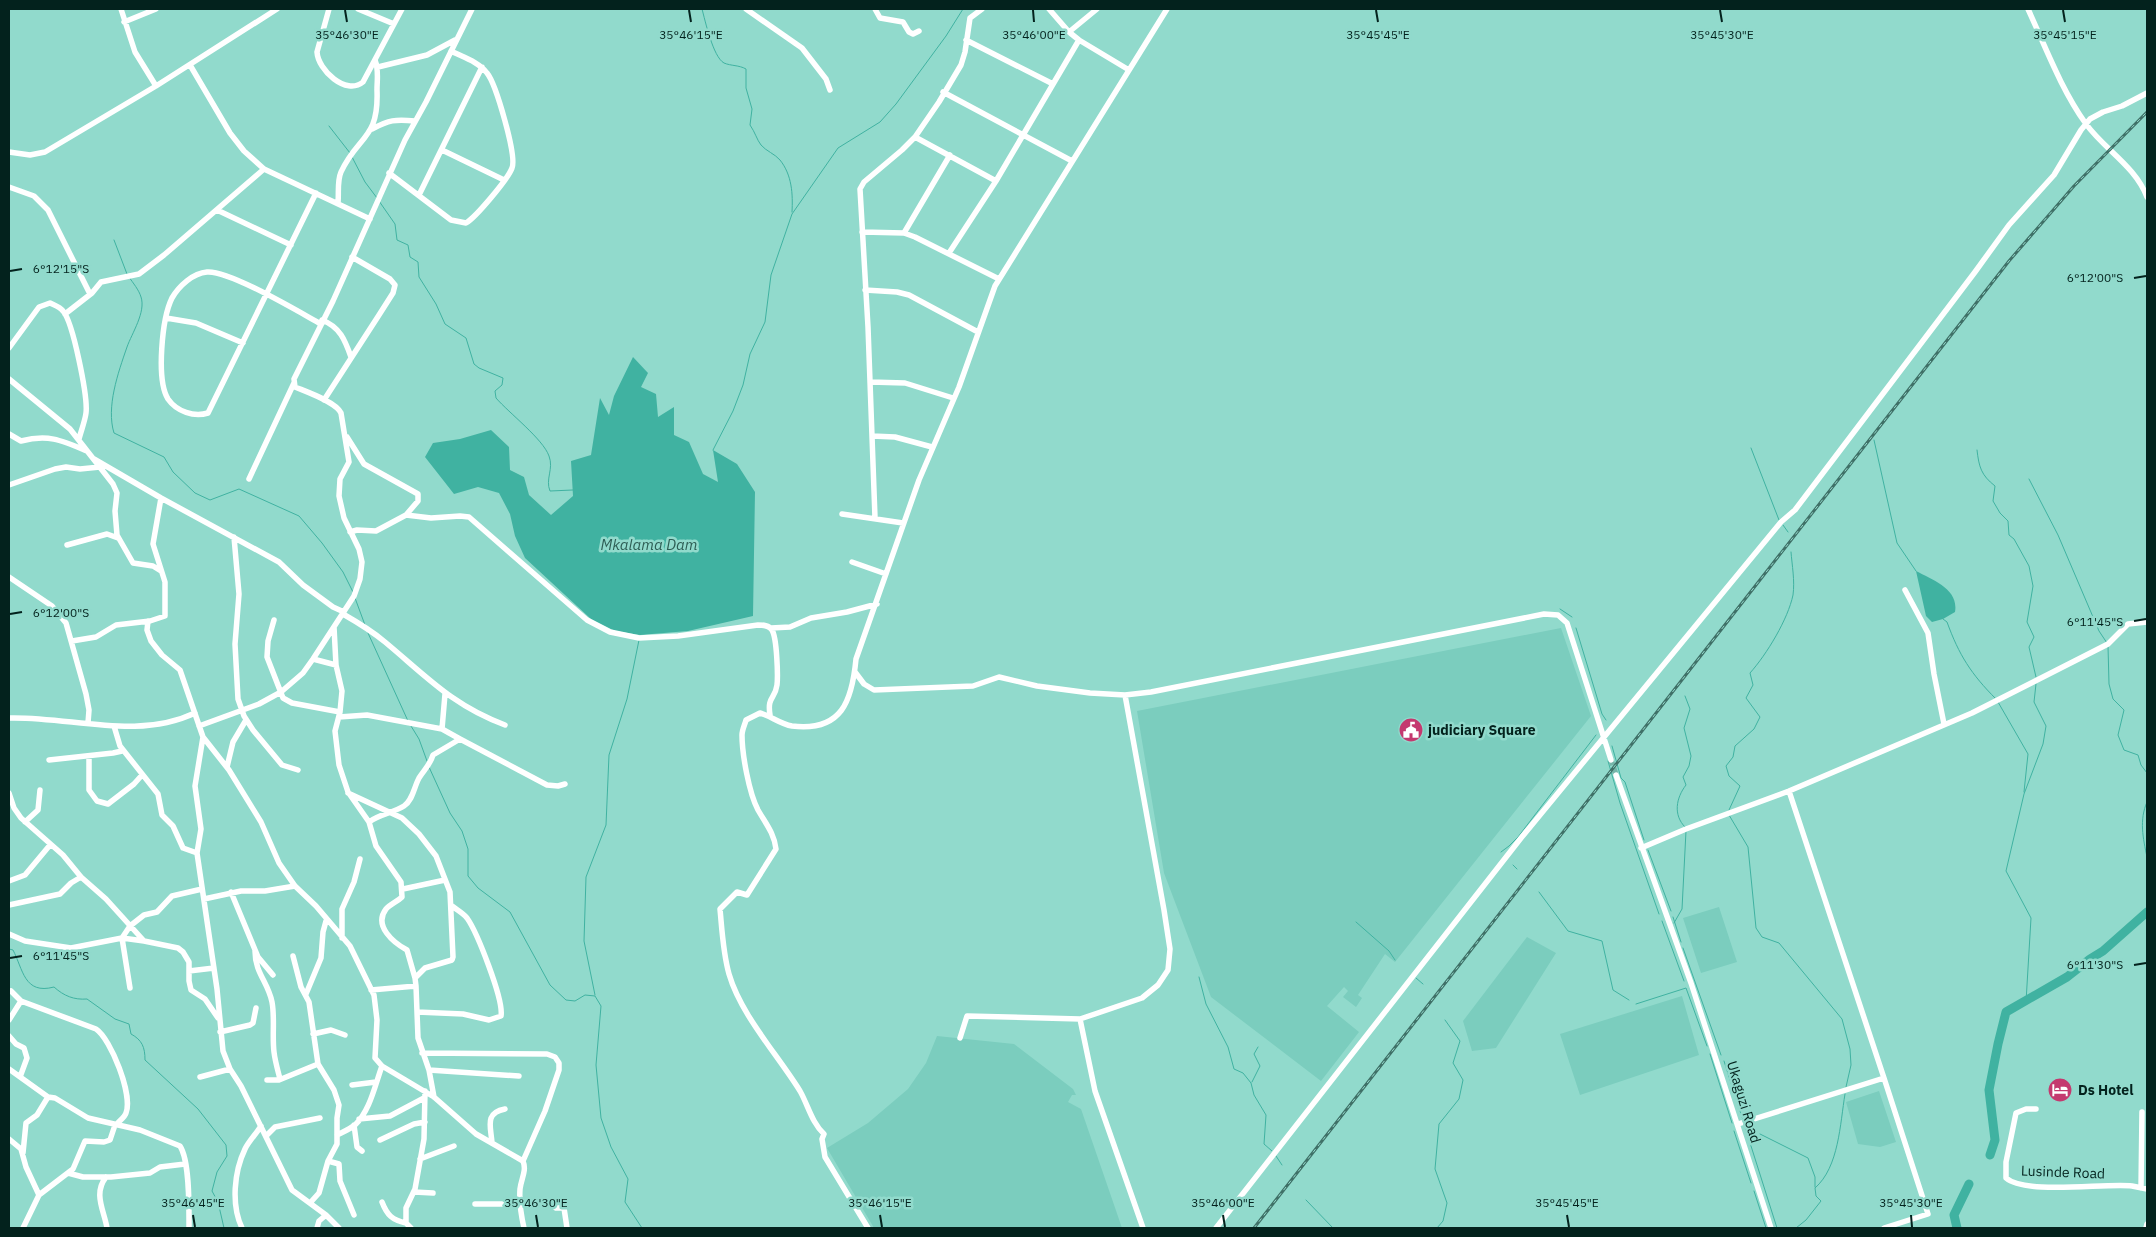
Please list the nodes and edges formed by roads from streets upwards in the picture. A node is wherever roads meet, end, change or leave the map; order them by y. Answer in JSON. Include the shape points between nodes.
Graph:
{"nodes":[{"id":1,"x":121,"y":9,"type":"edge"},
{"id":2,"x":156,"y":9,"type":"edge"},
{"id":3,"x":277,"y":9,"type":"edge"},
{"id":4,"x":329,"y":9,"type":"edge"},
{"id":5,"x":358,"y":9,"type":"edge"},
{"id":6,"x":402,"y":9,"type":"edge"},
{"id":7,"x":472,"y":9,"type":"edge"},
{"id":8,"x":746,"y":9,"type":"edge"},
{"id":9,"x":875,"y":9,"type":"edge"},
{"id":10,"x":982,"y":9,"type":"edge"},
{"id":11,"x":1049,"y":9,"type":"edge"},
{"id":12,"x":1097,"y":9,"type":"edge"},
{"id":13,"x":1168,"y":9,"type":"edge"},
{"id":14,"x":2028,"y":9,"type":"edge"},
{"id":15,"x":124,"y":22,"type":"junction"},
{"id":16,"x":394,"y":24,"type":"junction"},
{"id":17,"x":918,"y":31,"type":"dead end"},
{"id":18,"x":1069,"y":32,"type":"junction"},
{"id":19,"x":456,"y":40,"type":"junction"},
{"id":20,"x":966,"y":40,"type":"junction"},
{"id":21,"x":1079,"y":40,"type":"junction"},
{"id":22,"x":451,"y":52,"type":"junction"},
{"id":23,"x":374,"y":60,"type":"junction"},
{"id":24,"x":190,"y":65,"type":"junction"},
{"id":25,"x":378,"y":67,"type":"junction"},
{"id":26,"x":482,"y":67,"type":"junction"},
{"id":27,"x":1129,"y":70,"type":"junction"},
{"id":28,"x":1053,"y":84,"type":"junction"},
{"id":29,"x":156,"y":86,"type":"junction"},
{"id":30,"x":830,"y":90,"type":"dead end"},
{"id":31,"x":943,"y":92,"type":"junction"},
{"id":32,"x":2147,"y":93,"type":"edge"},
{"id":33,"x":415,"y":121,"type":"junction"},
{"id":34,"x":2086,"y":124,"type":"junction"},
{"id":35,"x":372,"y":129,"type":"junction"},
{"id":36,"x":1023,"y":133,"type":"junction"},
{"id":37,"x":915,"y":137,"type":"junction"},
{"id":38,"x":442,"y":150,"type":"junction"},
{"id":39,"x":9,"y":152,"type":"edge"},
{"id":40,"x":950,"y":155,"type":"junction"},
{"id":41,"x":1072,"y":161,"type":"junction"},
{"id":42,"x":264,"y":169,"type":"junction"},
{"id":43,"x":389,"y":174,"type":"junction"},
{"id":44,"x":504,"y":180,"type":"junction"},
{"id":45,"x":996,"y":181,"type":"junction"},
{"id":46,"x":9,"y":187,"type":"edge"},
{"id":47,"x":316,"y":193,"type":"junction"},
{"id":48,"x":419,"y":195,"type":"junction"},
{"id":49,"x":2147,"y":197,"type":"edge"},
{"id":50,"x":338,"y":202,"type":"junction"},
{"id":51,"x":217,"y":210,"type":"junction"},
{"id":52,"x":370,"y":219,"type":"junction"},
{"id":53,"x":862,"y":232,"type":"junction"},
{"id":54,"x":904,"y":234,"type":"junction"},
{"id":55,"x":291,"y":245,"type":"junction"},
{"id":56,"x":949,"y":253,"type":"junction"},
{"id":57,"x":352,"y":257,"type":"junction"},
{"id":58,"x":999,"y":279,"type":"junction"},
{"id":59,"x":866,"y":290,"type":"junction"},
{"id":60,"x":90,"y":294,"type":"junction"},
{"id":61,"x":265,"y":294,"type":"junction"},
{"id":62,"x":65,"y":314,"type":"junction"},
{"id":63,"x":166,"y":318,"type":"junction"},
{"id":64,"x":321,"y":322,"type":"junction"},
{"id":65,"x":978,"y":332,"type":"junction"},
{"id":66,"x":243,"y":343,"type":"junction"},
{"id":67,"x":9,"y":348,"type":"edge"},
{"id":68,"x":351,"y":357,"type":"junction"},
{"id":69,"x":9,"y":379,"type":"edge"},
{"id":70,"x":870,"y":382,"type":"junction"},
{"id":71,"x":294,"y":384,"type":"junction"},
{"id":72,"x":953,"y":398,"type":"junction"},
{"id":73,"x":324,"y":400,"type":"junction"},
{"id":74,"x":345,"y":433,"type":"junction"},
{"id":75,"x":9,"y":434,"type":"edge"},
{"id":76,"x":872,"y":436,"type":"junction"},
{"id":77,"x":79,"y":439,"type":"junction"},
{"id":78,"x":932,"y":447,"type":"junction"},
{"id":79,"x":89,"y":452,"type":"junction"},
{"id":80,"x":94,"y":459,"type":"junction"},
{"id":81,"x":100,"y":467,"type":"junction"},
{"id":82,"x":249,"y":480,"type":"dead end"},
{"id":83,"x":9,"y":485,"type":"edge"},
{"id":84,"x":161,"y":498,"type":"junction"},
{"id":85,"x":842,"y":514,"type":"dead end"},
{"id":86,"x":406,"y":515,"type":"junction"},
{"id":87,"x":875,"y":518,"type":"junction"},
{"id":88,"x":904,"y":523,"type":"junction"},
{"id":89,"x":350,"y":532,"type":"junction"},
{"id":90,"x":234,"y":537,"type":"junction"},
{"id":91,"x":118,"y":538,"type":"junction"},
{"id":92,"x":67,"y":545,"type":"dead end"},
{"id":93,"x":852,"y":562,"type":"dead end"},
{"id":94,"x":161,"y":571,"type":"junction"},
{"id":95,"x":886,"y":574,"type":"junction"},
{"id":96,"x":9,"y":577,"type":"edge"},
{"id":97,"x":1906,"y":590,"type":"dead end"},
{"id":98,"x":877,"y":604,"type":"junction"},
{"id":99,"x":344,"y":613,"type":"junction"},
{"id":100,"x":274,"y":620,"type":"dead end"},
{"id":101,"x":148,"y":621,"type":"junction"},
{"id":102,"x":2147,"y":622,"type":"edge"},
{"id":103,"x":334,"y":627,"type":"junction"},
{"id":104,"x":771,"y":628,"type":"junction"},
{"id":105,"x":72,"y":641,"type":"junction"},
{"id":106,"x":313,"y":659,"type":"junction"},
{"id":107,"x":336,"y":665,"type":"junction"},
{"id":108,"x":855,"y":672,"type":"junction"},
{"id":109,"x":281,"y":692,"type":"junction"},
{"id":110,"x":445,"y":694,"type":"junction"},
{"id":111,"x":1125,"y":695,"type":"junction"},
{"id":112,"x":242,"y":710,"type":"junction"},
{"id":113,"x":195,"y":713,"type":"junction"},
{"id":114,"x":340,"y":715,"type":"junction"},
{"id":115,"x":770,"y":715,"type":"junction"},
{"id":116,"x":9,"y":718,"type":"edge"},
{"id":117,"x":246,"y":720,"type":"junction"},
{"id":118,"x":88,"y":723,"type":"junction"},
{"id":119,"x":1944,"y":724,"type":"junction"},
{"id":120,"x":505,"y":725,"type":"dead end"},
{"id":121,"x":114,"y":726,"type":"junction"},
{"id":122,"x":199,"y":726,"type":"junction"},
{"id":123,"x":442,"y":729,"type":"junction"},
{"id":124,"x":203,"y":737,"type":"junction"},
{"id":125,"x":1604,"y":738,"type":"junction"},
{"id":126,"x":460,"y":739,"type":"junction"},
{"id":127,"x":122,"y":751,"type":"junction"},
{"id":128,"x":89,"y":756,"type":"junction"},
{"id":129,"x":49,"y":760,"type":"dead end"},
{"id":130,"x":1611,"y":760,"type":"tunnel mouth"},
{"id":131,"x":227,"y":767,"type":"junction"},
{"id":132,"x":298,"y":770,"type":"dead end"},
{"id":133,"x":142,"y":775,"type":"junction"},
{"id":134,"x":1616,"y":776,"type":"tunnel mouth"},
{"id":135,"x":565,"y":784,"type":"dead end"},
{"id":136,"x":40,"y":790,"type":"dead end"},
{"id":137,"x":1790,"y":791,"type":"junction"},
{"id":138,"x":348,"y":792,"type":"junction"},
{"id":139,"x":9,"y":793,"type":"edge"},
{"id":140,"x":390,"y":812,"type":"junction"},
{"id":141,"x":25,"y":822,"type":"junction"},
{"id":142,"x":369,"y":822,"type":"junction"},
{"id":143,"x":50,"y":845,"type":"junction"},
{"id":144,"x":1641,"y":848,"type":"junction"},
{"id":145,"x":197,"y":853,"type":"junction"},
{"id":146,"x":360,"y":859,"type":"dead end"},
{"id":147,"x":81,"y":877,"type":"junction"},
{"id":148,"x":445,"y":880,"type":"junction"},
{"id":149,"x":9,"y":881,"type":"edge"},
{"id":150,"x":295,"y":886,"type":"junction"},
{"id":151,"x":202,"y":889,"type":"junction"},
{"id":152,"x":403,"y":889,"type":"junction"},
{"id":153,"x":232,"y":892,"type":"junction"},
{"id":154,"x":204,"y":899,"type":"junction"},
{"id":155,"x":9,"y":905,"type":"edge"},
{"id":156,"x":452,"y":906,"type":"junction"},
{"id":157,"x":326,"y":921,"type":"junction"},
{"id":158,"x":130,"y":926,"type":"junction"},
{"id":159,"x":9,"y":934,"type":"edge"},
{"id":160,"x":122,"y":938,"type":"junction"},
{"id":161,"x":342,"y":938,"type":"junction"},
{"id":162,"x":144,"y":941,"type":"junction"},
{"id":163,"x":255,"y":951,"type":"junction"},
{"id":164,"x":293,"y":956,"type":"dead end"},
{"id":165,"x":214,"y":968,"type":"junction"},
{"id":166,"x":189,"y":971,"type":"junction"},
{"id":167,"x":273,"y":975,"type":"dead end"},
{"id":168,"x":416,"y":978,"type":"junction"},
{"id":169,"x":416,"y":986,"type":"junction"},
{"id":170,"x":130,"y":988,"type":"dead end"},
{"id":171,"x":371,"y":990,"type":"junction"},
{"id":172,"x":11,"y":991,"type":"dead end"},
{"id":173,"x":306,"y":994,"type":"junction"},
{"id":174,"x":21,"y":1001,"type":"junction"},
{"id":175,"x":256,"y":1008,"type":"dead end"},
{"id":176,"x":417,"y":1012,"type":"junction"},
{"id":177,"x":218,"y":1018,"type":"junction"},
{"id":178,"x":1080,"y":1019,"type":"junction"},
{"id":179,"x":9,"y":1020,"type":"edge"},
{"id":180,"x":220,"y":1032,"type":"junction"},
{"id":181,"x":312,"y":1034,"type":"junction"},
{"id":182,"x":345,"y":1035,"type":"dead end"},
{"id":183,"x":9,"y":1036,"type":"edge"},
{"id":184,"x":960,"y":1038,"type":"dead end"},
{"id":185,"x":422,"y":1053,"type":"junction"},
{"id":186,"x":318,"y":1064,"type":"junction"},
{"id":187,"x":382,"y":1066,"type":"junction"},
{"id":188,"x":9,"y":1069,"type":"edge"},
{"id":189,"x":230,"y":1069,"type":"junction"},
{"id":190,"x":429,"y":1070,"type":"junction"},
{"id":191,"x":20,"y":1076,"type":"junction"},
{"id":192,"x":519,"y":1076,"type":"dead end"},
{"id":193,"x":200,"y":1077,"type":"dead end"},
{"id":194,"x":1884,"y":1078,"type":"junction"},
{"id":195,"x":280,"y":1079,"type":"junction"},
{"id":196,"x":267,"y":1080,"type":"dead end"},
{"id":197,"x":376,"y":1082,"type":"junction"},
{"id":198,"x":352,"y":1085,"type":"dead end"},
{"id":199,"x":425,"y":1091,"type":"junction"},
{"id":200,"x":48,"y":1097,"type":"junction"},
{"id":201,"x":434,"y":1097,"type":"junction"},
{"id":202,"x":424,"y":1098,"type":"junction"},
{"id":203,"x":505,"y":1109,"type":"dead end"},
{"id":204,"x":2036,"y":1109,"type":"dead end"},
{"id":205,"x":2142,"y":1112,"type":"dead end"},
{"id":206,"x":320,"y":1118,"type":"dead end"},
{"id":207,"x":359,"y":1119,"type":"junction"},
{"id":208,"x":425,"y":1122,"type":"junction"},
{"id":209,"x":1738,"y":1124,"type":"junction"},
{"id":210,"x":116,"y":1125,"type":"junction"},
{"id":211,"x":354,"y":1125,"type":"junction"},
{"id":212,"x":261,"y":1126,"type":"junction"},
{"id":213,"x":337,"y":1135,"type":"junction"},
{"id":214,"x":266,"y":1136,"type":"junction"},
{"id":215,"x":9,"y":1139,"type":"edge"},
{"id":216,"x":380,"y":1140,"type":"dead end"},
{"id":217,"x":492,"y":1144,"type":"junction"},
{"id":218,"x":454,"y":1146,"type":"dead end"},
{"id":219,"x":362,"y":1151,"type":"dead end"},
{"id":220,"x":23,"y":1153,"type":"junction"},
{"id":221,"x":420,"y":1159,"type":"junction"},
{"id":222,"x":328,"y":1161,"type":"junction"},
{"id":223,"x":524,"y":1162,"type":"junction"},
{"id":224,"x":185,"y":1164,"type":"junction"},
{"id":225,"x":68,"y":1173,"type":"junction"},
{"id":226,"x":106,"y":1177,"type":"junction"},
{"id":227,"x":2144,"y":1188,"type":"edge"},
{"id":228,"x":414,"y":1192,"type":"junction"},
{"id":229,"x":433,"y":1193,"type":"dead end"},
{"id":230,"x":39,"y":1195,"type":"junction"},
{"id":231,"x":546,"y":1200,"type":"dead end"},
{"id":232,"x":382,"y":1202,"type":"dead end"},
{"id":233,"x":310,"y":1203,"type":"junction"},
{"id":234,"x":475,"y":1204,"type":"dead end"},
{"id":235,"x":520,"y":1204,"type":"junction"},
{"id":236,"x":326,"y":1215,"type":"junction"},
{"id":237,"x":354,"y":1215,"type":"dead end"},
{"id":238,"x":2147,"y":1224,"type":"edge"},
{"id":239,"x":409,"y":1227,"type":"edge"},
{"id":240,"x":23,"y":1228,"type":"edge"},
{"id":241,"x":107,"y":1228,"type":"edge"},
{"id":242,"x":189,"y":1228,"type":"edge"},
{"id":243,"x":242,"y":1228,"type":"edge"},
{"id":244,"x":317,"y":1228,"type":"edge"},
{"id":245,"x":339,"y":1228,"type":"edge"},
{"id":246,"x":524,"y":1228,"type":"edge"},
{"id":247,"x":567,"y":1228,"type":"edge"},
{"id":248,"x":868,"y":1228,"type":"edge"},
{"id":249,"x":1143,"y":1228,"type":"edge"},
{"id":250,"x":1216,"y":1228,"type":"edge"},
{"id":251,"x":1771,"y":1228,"type":"edge"},
{"id":252,"x":1884,"y":1228,"type":"edge"},
{"id":253,"x":2146,"y":1228,"type":"edge"}],
"edges":[{"from":1,"to":15,"type":"street"},
{"from":2,"to":15,"type":"street"},
{"from":3,"to":24,"type":"street"},
{"from":4,"to":23,"type":"street","via":[[316,52],[321,66],[335,79],[352,87],[363,82]]},
{"from":5,"to":16,"type":"street"},
{"from":6,"to":16,"type":"street"},
{"from":7,"to":19,"type":"street"},
{"from":8,"to":30,"type":"street","via":[[802,48],[826,79]]},
{"from":9,"to":17,"type":"street","via":[[880,18],[903,22],[913,34]]},
{"from":10,"to":20,"type":"street","via":[[970,18]]},
{"from":11,"to":18,"type":"street"},
{"from":12,"to":18,"type":"street"},
{"from":13,"to":27,"type":"street"},
{"from":14,"to":34,"type":"street","via":[[2066,94]]},
{"from":15,"to":29,"type":"street","via":[[135,52]]},
{"from":16,"to":23,"type":"street"},
{"from":18,"to":21,"type":"street"},
{"from":19,"to":22,"type":"street"},
{"from":19,"to":25,"type":"street","via":[[427,55]]},
{"from":20,"to":28,"type":"street"},
{"from":20,"to":31,"type":"street","via":[[961,65]]},
{"from":21,"to":27,"type":"street"},
{"from":21,"to":28,"type":"street"},
{"from":22,"to":26,"type":"street"},
{"from":22,"to":33,"type":"street"},
{"from":23,"to":25,"type":"street"},
{"from":24,"to":29,"type":"street"},
{"from":24,"to":42,"type":"street","via":[[230,134]]},
{"from":25,"to":35,"type":"street","via":[[378,107]]},
{"from":26,"to":38,"type":"street"},
{"from":26,"to":44,"type":"street","via":[[496,89],[514,161]]},
{"from":27,"to":41,"type":"street"},
{"from":28,"to":36,"type":"street"},
{"from":29,"to":39,"type":"street","via":[[45,152],[30,155]]},
{"from":31,"to":36,"type":"street"},
{"from":31,"to":37,"type":"street"},
{"from":32,"to":34,"type":"street","via":[[2096,115]]},
{"from":33,"to":35,"type":"street","via":[[396,119]]},
{"from":33,"to":43,"type":"street"},
{"from":34,"to":49,"type":"street","via":[[2131,171]]},
{"from":34,"to":125,"type":"street","via":[[2054,175],[2009,224],[1795,510],[1781,522]]},
{"from":35,"to":50,"type":"street","via":[[340,174]]},
{"from":36,"to":41,"type":"street"},
{"from":36,"to":45,"type":"street"},
{"from":37,"to":40,"type":"street"},
{"from":37,"to":53,"type":"street","via":[[860,189]]},
{"from":38,"to":44,"type":"street"},
{"from":38,"to":48,"type":"street"},
{"from":40,"to":45,"type":"street"},
{"from":40,"to":54,"type":"street"},
{"from":41,"to":58,"type":"street"},
{"from":42,"to":47,"type":"street"},
{"from":42,"to":51,"type":"street"},
{"from":43,"to":48,"type":"street"},
{"from":43,"to":52,"type":"street"},
{"from":44,"to":48,"type":"street","via":[[466,223],[451,220]]},
{"from":45,"to":56,"type":"street"},
{"from":46,"to":60,"type":"street","via":[[34,196],[48,210]]},
{"from":47,"to":50,"type":"street"},
{"from":47,"to":55,"type":"street"},
{"from":50,"to":52,"type":"street"},
{"from":51,"to":55,"type":"street"},
{"from":51,"to":60,"type":"street","via":[[139,274],[102,282]]},
{"from":52,"to":57,"type":"street"},
{"from":53,"to":54,"type":"street"},
{"from":53,"to":59,"type":"street"},
{"from":54,"to":56,"type":"street"},
{"from":55,"to":61,"type":"street"},
{"from":56,"to":58,"type":"street"},
{"from":57,"to":64,"type":"street"},
{"from":57,"to":68,"type":"street","via":[[395,285]]},
{"from":58,"to":65,"type":"street"},
{"from":59,"to":65,"type":"street","via":[[909,295]]},
{"from":59,"to":70,"type":"street"},
{"from":60,"to":62,"type":"street"},
{"from":61,"to":63,"type":"street","via":[[208,271],[196,275],[180,288],[172,299]]},
{"from":61,"to":64,"type":"street"},
{"from":61,"to":66,"type":"street"},
{"from":62,"to":67,"type":"street","via":[[50,303],[40,308]]},
{"from":62,"to":77,"type":"street","via":[[77,352],[86,406]]},
{"from":63,"to":66,"type":"street","via":[[196,323]]},
{"from":63,"to":66,"type":"street","via":[[164,387],[172,402],[188,414],[208,413]]},
{"from":64,"to":68,"type":"street","via":[[332,324],[341,333]]},
{"from":64,"to":71,"type":"street"},
{"from":65,"to":72,"type":"street"},
{"from":68,"to":73,"type":"street"},
{"from":69,"to":77,"type":"street"},
{"from":70,"to":72,"type":"street","via":[[905,383]]},
{"from":70,"to":76,"type":"street"},
{"from":71,"to":73,"type":"street"},
{"from":71,"to":82,"type":"street"},
{"from":72,"to":78,"type":"street"},
{"from":73,"to":74,"type":"street","via":[[340,409]]},
{"from":74,"to":86,"type":"street","via":[[364,464],[418,494],[418,501]]},
{"from":74,"to":89,"type":"street","via":[[349,462],[340,479],[339,496]]},
{"from":75,"to":79,"type":"street","via":[[21,441],[39,436],[67,442]]},
{"from":76,"to":78,"type":"street","via":[[895,437]]},
{"from":76,"to":87,"type":"street"},
{"from":77,"to":79,"type":"street"},
{"from":78,"to":88,"type":"street"},
{"from":79,"to":80,"type":"street"},
{"from":80,"to":81,"type":"street"},
{"from":80,"to":84,"type":"street"},
{"from":81,"to":83,"type":"street","via":[[55,469]]},
{"from":81,"to":91,"type":"street","via":[[116,490]]},
{"from":84,"to":90,"type":"street"},
{"from":84,"to":94,"type":"street","via":[[153,544]]},
{"from":85,"to":87,"type":"street"},
{"from":86,"to":89,"type":"street","via":[[376,531]]},
{"from":86,"to":104,"type":"street","via":[[469,518],[587,620],[628,638],[678,636],[758,625]]},
{"from":87,"to":88,"type":"street"},
{"from":88,"to":95,"type":"street"},
{"from":89,"to":99,"type":"street","via":[[359,549],[361,572],[354,596]]},
{"from":90,"to":99,"type":"street","via":[[283,564],[303,584]]},
{"from":90,"to":112,"type":"street","via":[[239,594],[235,652]]},
{"from":91,"to":92,"type":"street","via":[[107,534]]},
{"from":91,"to":94,"type":"street","via":[[133,563],[153,566]]},
{"from":93,"to":95,"type":"street"},
{"from":94,"to":101,"type":"street","via":[[165,616]]},
{"from":95,"to":98,"type":"street"},
{"from":96,"to":105,"type":"street","via":[[52,606],[66,623]]},
{"from":97,"to":119,"type":"street","via":[[1928,633]]},
{"from":98,"to":104,"type":"street","via":[[811,618],[790,627]]},
{"from":98,"to":108,"type":"street","via":[[856,659]]},
{"from":99,"to":103,"type":"street"},
{"from":99,"to":110,"type":"street","via":[[385,642]]},
{"from":100,"to":109,"type":"street","via":[[267,657]]},
{"from":101,"to":105,"type":"street","via":[[116,625],[96,636]]},
{"from":101,"to":113,"type":"street","via":[[151,640],[162,655],[180,670]]},
{"from":102,"to":119,"type":"street","via":[[2128,624],[2108,644]]},
{"from":103,"to":106,"type":"street"},
{"from":103,"to":107,"type":"street"},
{"from":104,"to":115,"type":"street","via":[[777,685],[768,704]]},
{"from":105,"to":118,"type":"street","via":[[86,694]]},
{"from":106,"to":107,"type":"street"},
{"from":106,"to":109,"type":"street","via":[[303,673]]},
{"from":107,"to":114,"type":"street","via":[[342,688]]},
{"from":108,"to":111,"type":"street","via":[[864,684],[874,690],[973,686],[999,677],[1046,687]]},
{"from":108,"to":115,"type":"street","via":[[848,701],[833,720],[819,725],[793,726]]},
{"from":109,"to":112,"type":"street"},
{"from":109,"to":114,"type":"street","via":[[288,702]]},
{"from":110,"to":120,"type":"street","via":[[475,713]]},
{"from":110,"to":123,"type":"street"},
{"from":111,"to":125,"type":"street","via":[[1544,614],[1558,615],[1567,623]]},
{"from":111,"to":178,"type":"street","via":[[1169,939],[1168,970],[1158,985],[1142,998]]},
{"from":112,"to":117,"type":"street"},
{"from":112,"to":122,"type":"street"},
{"from":113,"to":121,"type":"street","via":[[166,724]]},
{"from":113,"to":122,"type":"street"},
{"from":114,"to":123,"type":"street","via":[[367,715]]},
{"from":114,"to":138,"type":"street","via":[[335,731],[336,748]]},
{"from":115,"to":248,"type":"street","via":[[760,713],[746,720],[742,755],[757,809],[774,836],[776,849],[747,896],[737,892],[720,909],[729,974],[745,1008],[824,1134],[822,1140],[826,1157]]},
{"from":116,"to":118,"type":"street"},
{"from":117,"to":131,"type":"street","via":[[233,742]]},
{"from":117,"to":132,"type":"street","via":[[282,765]]},
{"from":118,"to":121,"type":"street"},
{"from":119,"to":137,"type":"street"},
{"from":121,"to":127,"type":"street"},
{"from":122,"to":124,"type":"street"},
{"from":123,"to":126,"type":"street"},
{"from":124,"to":131,"type":"street"},
{"from":124,"to":145,"type":"street","via":[[195,786],[201,825]]},
{"from":125,"to":130,"type":"street"},
{"from":125,"to":250,"type":"street","via":[[1521,838]]},
{"from":126,"to":135,"type":"street","via":[[547,785]]},
{"from":126,"to":140,"type":"street","via":[[433,755],[410,801]]},
{"from":127,"to":128,"type":"street"},
{"from":127,"to":133,"type":"street"},
{"from":128,"to":129,"type":"street"},
{"from":128,"to":133,"type":"street","via":[[89,790],[97,801],[108,804]]},
{"from":131,"to":150,"type":"street"},
{"from":133,"to":145,"type":"street","via":[[158,794],[162,815],[173,826],[183,848]]},
{"from":134,"to":144,"type":"street","name":"Ukaguzi Road"},
{"from":136,"to":141,"type":"street","via":[[38,810]]},
{"from":137,"to":144,"type":"street"},
{"from":137,"to":194,"type":"street"},
{"from":138,"to":140,"type":"street"},
{"from":138,"to":142,"type":"street"},
{"from":139,"to":141,"type":"street","via":[[17,813]]},
{"from":140,"to":142,"type":"street"},
{"from":140,"to":148,"type":"street","via":[[419,834],[436,856]]},
{"from":141,"to":143,"type":"street"},
{"from":142,"to":152,"type":"street","via":[[376,846]]},
{"from":143,"to":147,"type":"street"},
{"from":143,"to":149,"type":"street","via":[[25,875]]},
{"from":144,"to":209,"type":"street","name":"Ukaguzi Road","via":[[1692,983]]},
{"from":145,"to":151,"type":"street"},
{"from":146,"to":161,"type":"street","via":[[342,909]]},
{"from":147,"to":155,"type":"street","via":[[60,894]]},
{"from":147,"to":158,"type":"street"},
{"from":148,"to":152,"type":"street"},
{"from":148,"to":156,"type":"street"},
{"from":150,"to":153,"type":"street"},
{"from":150,"to":157,"type":"street"},
{"from":151,"to":154,"type":"street"},
{"from":151,"to":158,"type":"street","via":[[172,896],[157,912],[144,915]]},
{"from":152,"to":168,"type":"street","via":[[402,897],[386,910],[383,921],[388,938],[407,950]]},
{"from":153,"to":154,"type":"street"},
{"from":153,"to":163,"type":"street"},
{"from":154,"to":165,"type":"street"},
{"from":156,"to":168,"type":"street","via":[[453,959],[425,968]]},
{"from":156,"to":176,"type":"street","via":[[468,919],[473,929],[494,978],[502,1006],[501,1016],[489,1020],[463,1014]]},
{"from":157,"to":161,"type":"street"},
{"from":157,"to":173,"type":"street","via":[[321,958]]},
{"from":158,"to":160,"type":"street"},
{"from":158,"to":162,"type":"street"},
{"from":159,"to":160,"type":"street","via":[[70,948]]},
{"from":160,"to":162,"type":"street"},
{"from":160,"to":170,"type":"street"},
{"from":161,"to":171,"type":"street","via":[[350,946]]},
{"from":162,"to":166,"type":"street","via":[[178,948],[187,956]]},
{"from":163,"to":167,"type":"street"},
{"from":163,"to":195,"type":"street","via":[[255,963],[269,987],[272,1002],[273,1052]]},
{"from":164,"to":173,"type":"street"},
{"from":165,"to":166,"type":"street"},
{"from":165,"to":177,"type":"street"},
{"from":166,"to":177,"type":"street","via":[[191,990],[206,1000]]},
{"from":168,"to":169,"type":"street"},
{"from":169,"to":171,"type":"street"},
{"from":169,"to":176,"type":"street"},
{"from":171,"to":187,"type":"street","via":[[376,1007],[375,1058]]},
{"from":172,"to":174,"type":"street"},
{"from":173,"to":181,"type":"street"},
{"from":174,"to":179,"type":"street"},
{"from":174,"to":210,"type":"street","via":[[103,1033],[127,1092],[126,1115]]},
{"from":175,"to":180,"type":"street","via":[[250,1025]]},
{"from":176,"to":185,"type":"street","via":[[416,1030]]},
{"from":177,"to":180,"type":"street"},
{"from":178,"to":184,"type":"street","via":[[967,1016]]},
{"from":178,"to":249,"type":"street","via":[[1095,1091]]},
{"from":180,"to":189,"type":"street"},
{"from":181,"to":182,"type":"street","via":[[331,1030]]},
{"from":181,"to":186,"type":"street"},
{"from":183,"to":191,"type":"street","via":[[24,1048],[26,1054]]},
{"from":185,"to":190,"type":"street"},
{"from":185,"to":223,"type":"street","via":[[547,1054],[555,1057],[559,1070]]},
{"from":186,"to":195,"type":"street"},
{"from":186,"to":213,"type":"street","via":[[338,1101]]},
{"from":187,"to":197,"type":"street"},
{"from":187,"to":199,"type":"street"},
{"from":188,"to":191,"type":"street"},
{"from":189,"to":193,"type":"street"},
{"from":189,"to":212,"type":"street"},
{"from":190,"to":192,"type":"street"},
{"from":190,"to":201,"type":"street"},
{"from":191,"to":200,"type":"street"},
{"from":194,"to":209,"type":"street"},
{"from":194,"to":252,"type":"street","via":[[1928,1214]]},
{"from":195,"to":196,"type":"street"},
{"from":197,"to":198,"type":"street"},
{"from":197,"to":207,"type":"street"},
{"from":199,"to":201,"type":"street"},
{"from":199,"to":202,"type":"street"},
{"from":200,"to":210,"type":"street","via":[[88,1118]]},
{"from":200,"to":220,"type":"street","via":[[37,1115],[26,1123]]},
{"from":201,"to":217,"type":"street"},
{"from":202,"to":207,"type":"street","via":[[390,1116]]},
{"from":202,"to":208,"type":"street"},
{"from":203,"to":217,"type":"street","via":[[492,1114]]},
{"from":204,"to":227,"type":"street","name":"Lusinde Road","via":[[2016,1113],[2006,1162],[2006,1178],[2011,1182],[2046,1187]]},
{"from":205,"to":227,"type":"street"},
{"from":206,"to":214,"type":"street","via":[[274,1128]]},
{"from":207,"to":211,"type":"street"},
{"from":208,"to":216,"type":"street"},
{"from":208,"to":221,"type":"street"},
{"from":209,"to":251,"type":"street","name":"Ukaguzi Road"},
{"from":210,"to":224,"type":"street","via":[[140,1130],[180,1146]]},
{"from":210,"to":225,"type":"street","via":[[110,1140],[84,1142],[73,1169]]},
{"from":211,"to":213,"type":"street"},
{"from":211,"to":219,"type":"street","via":[[356,1144]]},
{"from":212,"to":214,"type":"street"},
{"from":212,"to":243,"type":"street","via":[[244,1150],[236,1184],[235,1200]]},
{"from":213,"to":222,"type":"street","via":[[337,1144]]},
{"from":214,"to":233,"type":"street","via":[[292,1190]]},
{"from":215,"to":220,"type":"street"},
{"from":217,"to":223,"type":"street"},
{"from":218,"to":221,"type":"street"},
{"from":220,"to":230,"type":"street"},
{"from":221,"to":228,"type":"street"},
{"from":222,"to":233,"type":"street","via":[[319,1193]]},
{"from":222,"to":237,"type":"street","via":[[339,1164],[340,1181]]},
{"from":223,"to":235,"type":"street"},
{"from":224,"to":226,"type":"street","via":[[160,1167],[150,1173]]},
{"from":224,"to":242,"type":"street"},
{"from":225,"to":226,"type":"street"},
{"from":225,"to":230,"type":"street"},
{"from":226,"to":241,"type":"street","via":[[101,1183],[99,1198]]},
{"from":228,"to":229,"type":"street"},
{"from":228,"to":239,"type":"street","via":[[406,1208]]},
{"from":230,"to":240,"type":"street"},
{"from":231,"to":247,"type":"street","via":[[556,1208],[564,1208]]},
{"from":232,"to":239,"type":"street","via":[[391,1218]]},
{"from":233,"to":236,"type":"street"},
{"from":234,"to":235,"type":"street"},
{"from":235,"to":246,"type":"street"},
{"from":236,"to":244,"type":"street"},
{"from":236,"to":245,"type":"street"},
{"from":238,"to":253,"type":"street"}]}
